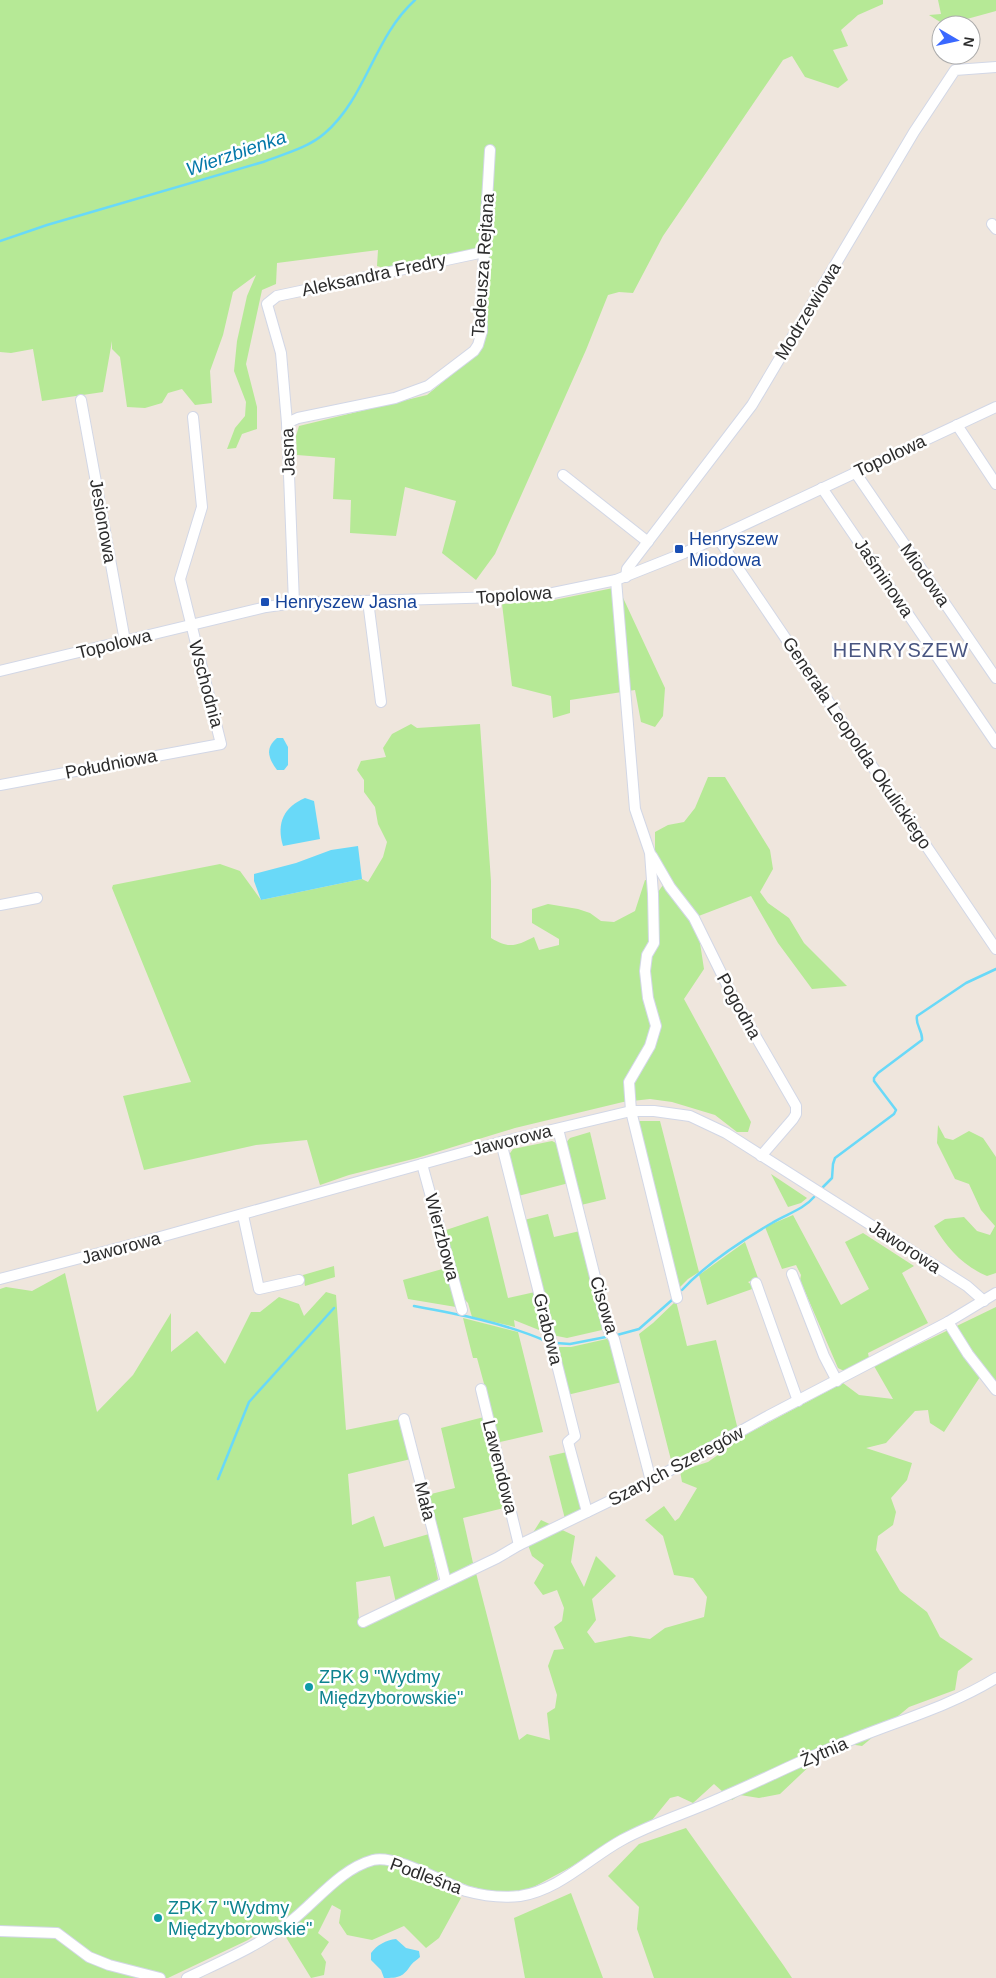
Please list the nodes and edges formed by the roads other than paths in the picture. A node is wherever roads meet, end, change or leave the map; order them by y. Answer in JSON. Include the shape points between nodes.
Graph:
{"nodes":[{"id":1,"x":996,"y":67,"type":"edge"},
{"id":2,"x":490,"y":150,"type":"dead end"},
{"id":3,"x":484,"y":252,"type":"junction"},
{"id":4,"x":267,"y":304,"type":"joint"},
{"id":5,"x":81,"y":400,"type":"dead end"},
{"id":6,"x":996,"y":406,"type":"edge"},
{"id":7,"x":193,"y":417,"type":"dead end"},
{"id":8,"x":287,"y":423,"type":"junction"},
{"id":9,"x":957,"y":425,"type":"junction"},
{"id":10,"x":855,"y":472,"type":"junction"},
{"id":11,"x":563,"y":475,"type":"dead end"},
{"id":12,"x":996,"y":484,"type":"edge"},
{"id":13,"x":822,"y":488,"type":"junction"},
{"id":14,"x":717,"y":537,"type":"junction"},
{"id":15,"x":648,"y":542,"type":"junction"},
{"id":16,"x":626,"y":577,"type":"junction"},
{"id":17,"x":616,"y":580,"type":"junction"},
{"id":18,"x":368,"y":600,"type":"junction"},
{"id":19,"x":294,"y":603,"type":"junction"},
{"id":20,"x":190,"y":625,"type":"junction"},
{"id":21,"x":125,"y":641,"type":"junction"},
{"id":22,"x":0,"y":671,"type":"edge"},
{"id":23,"x":996,"y":678,"type":"edge"},
{"id":24,"x":381,"y":702,"type":"dead end"},
{"id":25,"x":996,"y":743,"type":"edge"},
{"id":26,"x":221,"y":744,"type":"joint"},
{"id":27,"x":0,"y":785,"type":"edge"},
{"id":28,"x":650,"y":852,"type":"junction"},
{"id":29,"x":37,"y":898,"type":"dead end"},
{"id":30,"x":0,"y":905,"type":"edge"},
{"id":31,"x":996,"y":949,"type":"edge"},
{"id":32,"x":631,"y":1111,"type":"junction"},
{"id":33,"x":558,"y":1129,"type":"junction"},
{"id":34,"x":501,"y":1142,"type":"junction"},
{"id":35,"x":761,"y":1156,"type":"junction"},
{"id":36,"x":422,"y":1164,"type":"junction"},
{"id":37,"x":244,"y":1215,"type":"junction"},
{"id":38,"x":792,"y":1274,"type":"dead end"},
{"id":39,"x":0,"y":1279,"type":"edge"},
{"id":40,"x":298,"y":1280,"type":"dead end"},
{"id":41,"x":756,"y":1283,"type":"dead end"},
{"id":42,"x":996,"y":1293,"type":"edge"},
{"id":43,"x":678,"y":1298,"type":"dead end"},
{"id":44,"x":984,"y":1301,"type":"junction"},
{"id":45,"x":462,"y":1310,"type":"dead end"},
{"id":46,"x":948,"y":1322,"type":"junction"},
{"id":47,"x":837,"y":1381,"type":"junction"},
{"id":48,"x":481,"y":1389,"type":"dead end"},
{"id":49,"x":996,"y":1390,"type":"edge"},
{"id":50,"x":798,"y":1401,"type":"junction"},
{"id":51,"x":404,"y":1419,"type":"dead end"},
{"id":52,"x":651,"y":1480,"type":"junction"},
{"id":53,"x":587,"y":1512,"type":"junction"},
{"id":54,"x":520,"y":1545,"type":"junction"},
{"id":55,"x":446,"y":1582,"type":"junction"},
{"id":56,"x":363,"y":1622,"type":"dead end"},
{"id":57,"x":996,"y":1678,"type":"edge"},
{"id":58,"x":653,"y":1826,"type":"joint"},
{"id":59,"x":0,"y":1932,"type":"edge"},
{"id":60,"x":160,"y":1978,"type":"edge"},
{"id":61,"x":186,"y":1978,"type":"edge"}],
"edges":[{"from":1,"to":15,"type":"street","name":"Modrzewiowa","via":[[955,70],[914,132],[752,405]]},
{"from":2,"to":3,"type":"street","name":"Tadeusza Rejtana"},
{"from":3,"to":4,"type":"street","name":"Aleksandra Fredry","via":[[277,296]]},
{"from":3,"to":8,"type":"street","name":"Tadeusza Rejtana","via":[[482,331],[474,351],[428,386],[395,398]]},
{"from":4,"to":8,"type":"street","name":"Jasna","via":[[281,353]]},
{"from":5,"to":21,"type":"street","name":"Jesionowa"},
{"from":6,"to":9,"type":"street","name":"Topolowa"},
{"from":7,"to":20,"type":"street","name":"Wschodnia","via":[[202,507],[180,579]]},
{"from":8,"to":19,"type":"street","name":"Jasna"},
{"from":9,"to":10,"type":"street","name":"Topolowa"},
{"from":9,"to":12,"type":"street"},
{"from":10,"to":13,"type":"street","name":"Topolowa"},
{"from":10,"to":23,"type":"street","name":"Miodowa"},
{"from":11,"to":15,"type":"street"},
{"from":13,"to":14,"type":"street","name":"Topolowa"},
{"from":13,"to":25,"type":"street","name":"Jaśminowa"},
{"from":14,"to":16,"type":"street","name":"Topolowa"},
{"from":14,"to":31,"type":"street","name":"Generała Leopolda Okulickiego"},
{"from":15,"to":16,"type":"street","name":"Modrzewiowa","via":[[627,569]]},
{"from":16,"to":17,"type":"street","name":"Topolowa"},
{"from":17,"to":18,"type":"street","name":"Topolowa","via":[[553,593]]},
{"from":17,"to":28,"type":"street","via":[[635,809]]},
{"from":18,"to":19,"type":"street","name":"Topolowa"},
{"from":18,"to":24,"type":"street"},
{"from":19,"to":20,"type":"street","name":"Topolowa"},
{"from":20,"to":21,"type":"street","name":"Topolowa"},
{"from":20,"to":26,"type":"street","name":"Wschodnia"},
{"from":21,"to":22,"type":"street","name":"Topolowa"},
{"from":26,"to":27,"type":"street","name":"Południowa"},
{"from":28,"to":32,"type":"street","via":[[654,943],[647,955],[645,971],[656,1026],[650,1046],[629,1082]]},
{"from":28,"to":35,"type":"street","name":"Pogodna","via":[[670,887],[694,918],[733,997],[796,1106],[793,1119]]},
{"from":29,"to":30,"type":"street"},
{"from":32,"to":33,"type":"street","name":"Jaworowa"},
{"from":32,"to":35,"type":"street","name":"Jaworowa","via":[[654,1110],[690,1116],[726,1133]]},
{"from":32,"to":43,"type":"street"},
{"from":33,"to":34,"type":"street","name":"Jaworowa"},
{"from":33,"to":52,"type":"street","name":"Cisowa","via":[[608,1329],[614,1339]]},
{"from":34,"to":36,"type":"street","name":"Jaworowa"},
{"from":34,"to":53,"type":"street","name":"Grabowa","via":[[575,1436],[568,1442]]},
{"from":35,"to":44,"type":"street","name":"Jaworowa","via":[[967,1286]]},
{"from":36,"to":37,"type":"street","name":"Jaworowa"},
{"from":36,"to":45,"type":"street","name":"Wierzbowa"},
{"from":37,"to":39,"type":"street","name":"Jaworowa"},
{"from":37,"to":40,"type":"street","via":[[259,1289]]},
{"from":38,"to":47,"type":"street"},
{"from":41,"to":50,"type":"street"},
{"from":42,"to":44,"type":"street","name":"Szarych Szeregów"},
{"from":44,"to":46,"type":"street","name":"Szarych Szeregów"},
{"from":46,"to":47,"type":"street","name":"Szarych Szeregów"},
{"from":46,"to":49,"type":"street"},
{"from":47,"to":50,"type":"street","name":"Szarych Szeregów"},
{"from":48,"to":54,"type":"street","name":"Lawendowa"},
{"from":50,"to":52,"type":"street","name":"Szarych Szeregów"},
{"from":51,"to":55,"type":"street","name":"Mała"},
{"from":52,"to":53,"type":"street","name":"Szarych Szeregów"},
{"from":53,"to":54,"type":"street","name":"Szarych Szeregów"},
{"from":54,"to":55,"type":"street","name":"Szarych Szeregów"},
{"from":55,"to":56,"type":"street","name":"Szarych Szeregów"},
{"from":57,"to":58,"type":"street","name":"Żytnia","via":[[942,1706],[846,1742]]},
{"from":58,"to":61,"type":"street","name":"Podleśna","via":[[605,1850],[554,1885],[522,1895],[503,1897],[468,1891],[389,1860],[374,1860],[344,1875],[290,1922],[265,1939]]},
{"from":59,"to":60,"type":"street","via":[[58,1933],[89,1958]]}]}
